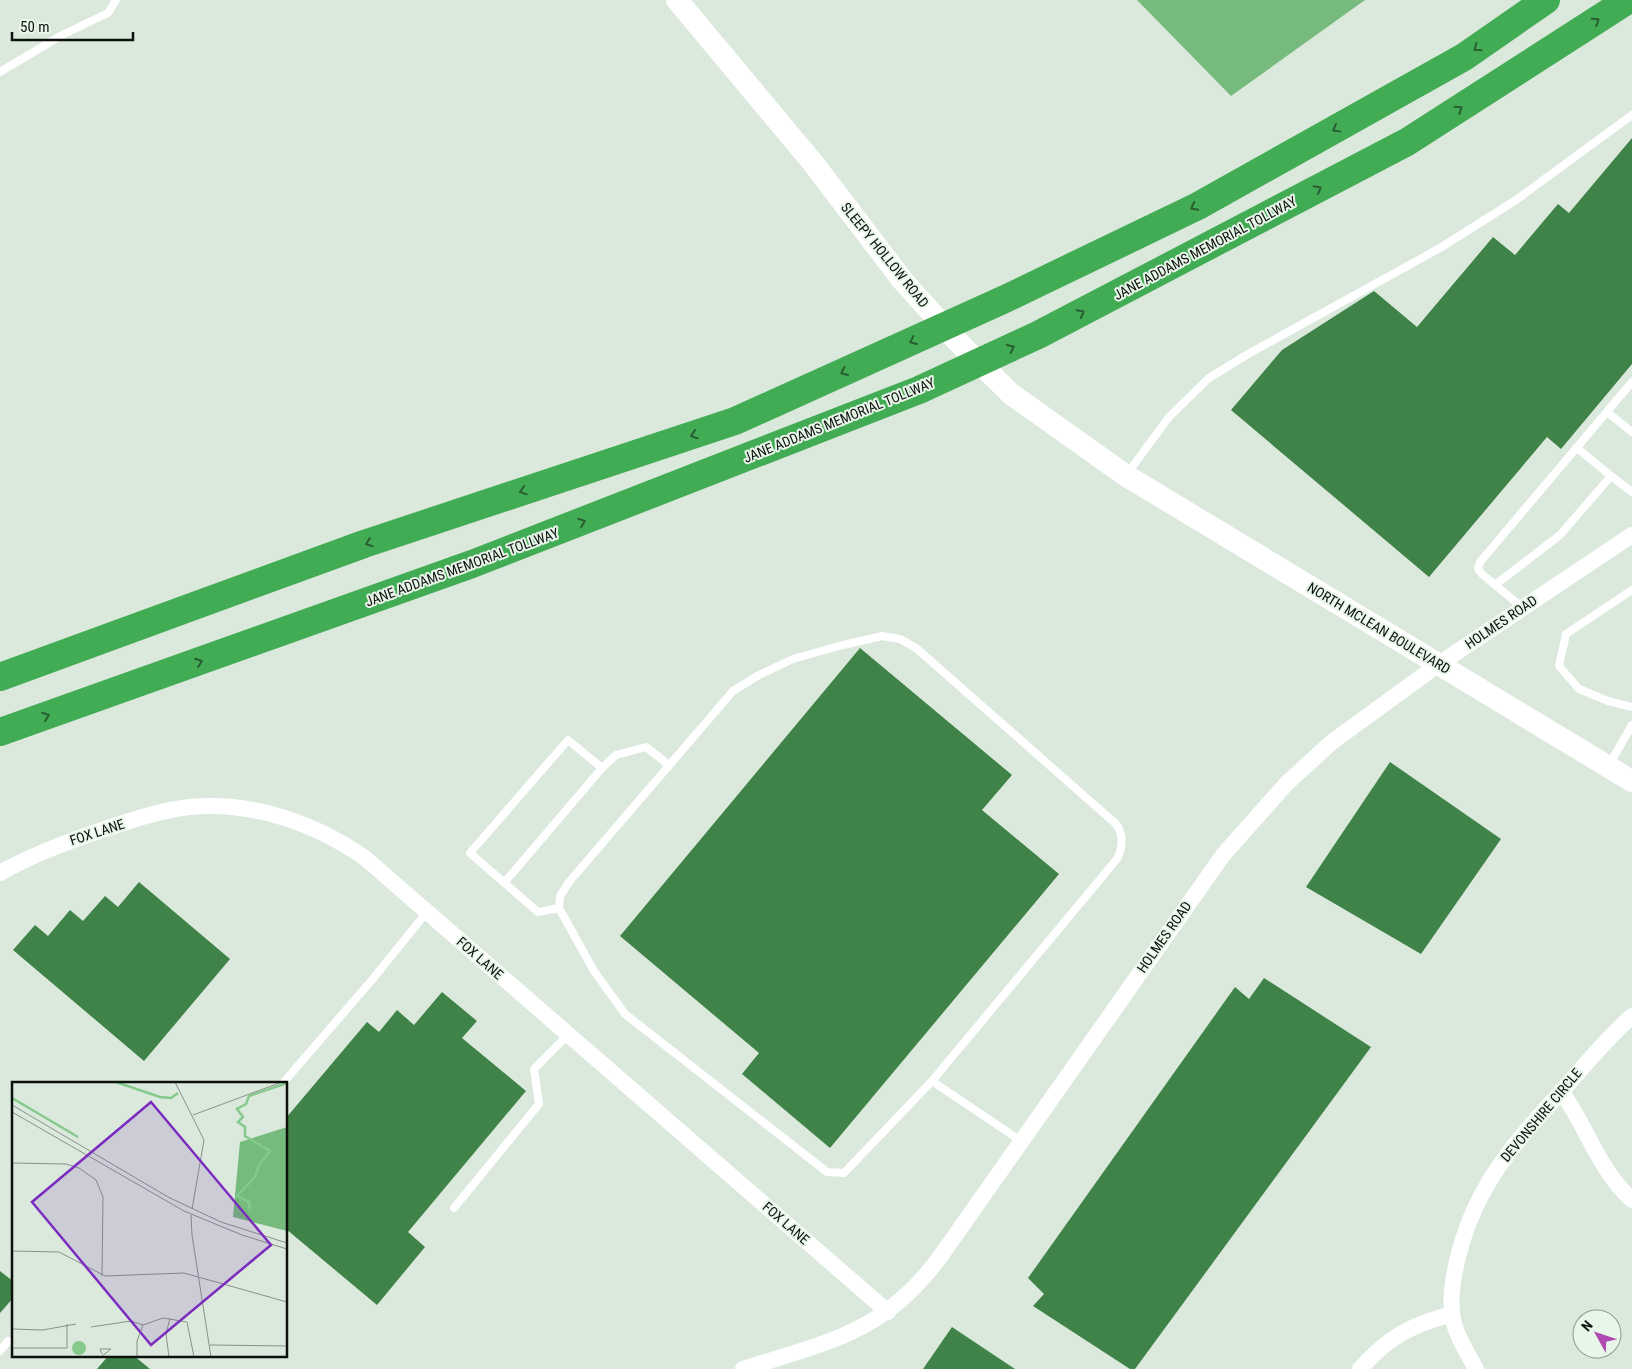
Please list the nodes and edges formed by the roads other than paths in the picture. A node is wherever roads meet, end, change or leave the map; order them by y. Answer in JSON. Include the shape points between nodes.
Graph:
{"nodes":[{"id":1,"x":116,"y":0,"type":"edge"},
{"id":2,"x":677,"y":0,"type":"edge"},
{"id":3,"x":1540,"y":0,"type":"edge"},
{"id":4,"x":1546,"y":0,"type":"edge"},
{"id":5,"x":1628,"y":0,"type":"edge"},
{"id":6,"x":1513,"y":23,"type":"junction"},
{"id":7,"x":0,"y":72,"type":"edge"},
{"id":8,"x":1632,"y":115,"type":"edge"},
{"id":9,"x":1632,"y":382,"type":"edge"},
{"id":10,"x":1607,"y":412,"type":"junction"},
{"id":11,"x":1632,"y":432,"type":"edge"},
{"id":12,"x":1577,"y":448,"type":"junction"},
{"id":13,"x":1125,"y":476,"type":"junction"},
{"id":14,"x":1611,"y":476,"type":"junction"},
{"id":15,"x":1632,"y":492,"type":"edge"},
{"id":16,"x":1632,"y":535,"type":"edge"},
{"id":17,"x":1495,"y":585,"type":"junction"},
{"id":18,"x":1632,"y":590,"type":"edge"},
{"id":19,"x":1523,"y":608,"type":"junction"},
{"id":20,"x":1439,"y":664,"type":"junction"},
{"id":21,"x":0,"y":677,"type":"edge"},
{"id":22,"x":1632,"y":706,"type":"edge"},
{"id":23,"x":1632,"y":725,"type":"edge"},
{"id":24,"x":0,"y":732,"type":"edge"},
{"id":25,"x":669,"y":765,"type":"junction"},
{"id":26,"x":1608,"y":767,"type":"junction"},
{"id":27,"x":602,"y":768,"type":"junction"},
{"id":28,"x":1632,"y":781,"type":"edge"},
{"id":29,"x":0,"y":873,"type":"edge"},
{"id":30,"x":504,"y":883,"type":"junction"},
{"id":31,"x":559,"y":908,"type":"junction"},
{"id":32,"x":427,"y":912,"type":"junction"},
{"id":33,"x":1632,"y":1016,"type":"edge"},
{"id":34,"x":568,"y":1034,"type":"junction"},
{"id":35,"x":932,"y":1081,"type":"junction"},
{"id":36,"x":284,"y":1082,"type":"edge"},
{"id":37,"x":1562,"y":1091,"type":"junction"},
{"id":38,"x":1021,"y":1142,"type":"junction"},
{"id":39,"x":1632,"y":1200,"type":"edge"},
{"id":40,"x":454,"y":1208,"type":"dead end"},
{"id":41,"x":888,"y":1312,"type":"junction"},
{"id":42,"x":1452,"y":1314,"type":"junction"},
{"id":43,"x":8,"y":1341,"type":"dead end"},
{"id":44,"x":0,"y":1350,"type":"edge"},
{"id":45,"x":744,"y":1369,"type":"edge"},
{"id":46,"x":1360,"y":1369,"type":"edge"},
{"id":47,"x":1476,"y":1369,"type":"edge"}],
"edges":[{"from":1,"to":7,"type":"lane","via":[[108,13],[62,35]]},
{"from":2,"to":13,"type":"street","name":"SLEEPY HOLLOW ROAD","via":[[813,163],[903,281],[958,342],[1011,394]]},
{"from":3,"to":6,"type":"highway"},
{"from":4,"to":6,"type":"highway"},
{"from":24,"to":5,"type":"highway","name":"JANE ADDAMS MEMORIAL TOLLWAY","one_way":true,"via":[[472,564],[919,390],[1038,335],[1407,142]]},
{"from":6,"to":21,"type":"highway","one_way":true,"via":[[1464,57],[1198,206],[1005,299],[734,421],[364,544]]},
{"from":8,"to":13,"type":"lane","via":[[1516,200],[1440,248],[1209,378],[1169,416]]},
{"from":9,"to":10,"type":"lane"},
{"from":10,"to":11,"type":"lane"},
{"from":10,"to":12,"type":"lane"},
{"from":12,"to":14,"type":"lane"},
{"from":12,"to":17,"type":"lane","via":[[1480,562],[1478,569]]},
{"from":13,"to":20,"type":"street","name":"NORTH MCLEAN BOULEVARD"},
{"from":14,"to":15,"type":"lane"},
{"from":14,"to":17,"type":"lane","via":[[1560,535]]},
{"from":16,"to":19,"type":"street","name":"HOLMES ROAD"},
{"from":17,"to":19,"type":"lane"},
{"from":18,"to":22,"type":"lane","via":[[1566,634],[1559,666],[1579,688],[1608,701]]},
{"from":19,"to":20,"type":"street","name":"HOLMES ROAD"},
{"from":20,"to":26,"type":"street","name":"NORTH MCLEAN BOULEVARD"},
{"from":20,"to":38,"type":"street","name":"HOLMES ROAD","via":[[1332,742],[1287,783],[1222,855]]},
{"from":23,"to":26,"type":"lane"},
{"from":25,"to":27,"type":"lane","via":[[646,747],[616,756]]},
{"from":25,"to":31,"type":"lane","via":[[569,882],[560,896]]},
{"from":25,"to":35,"type":"lane","via":[[733,691],[759,675],[793,660],[839,646],[882,636],[900,638],[916,648],[1115,823],[1122,840],[1118,859]]},
{"from":26,"to":28,"type":"street","name":"NORTH MCLEAN BOULEVARD"},
{"from":27,"to":30,"type":"lane"},
{"from":27,"to":30,"type":"lane","via":[[568,740],[470,853]]},
{"from":29,"to":32,"type":"street","name":"FOX LANE","via":[[38,853],[139,819],[190,807],[236,809],[272,813],[305,824],[348,846]]},
{"from":30,"to":31,"type":"lane","via":[[538,912]]},
{"from":31,"to":35,"type":"lane","via":[[594,972],[625,1014],[827,1172],[844,1173]]},
{"from":32,"to":34,"type":"street","name":"FOX LANE"},
{"from":32,"to":36,"type":"lane"},
{"from":33,"to":37,"type":"street","name":"DEVONSHIRE CIRCLE"},
{"from":34,"to":40,"type":"lane","via":[[534,1069],[539,1104]]},
{"from":34,"to":41,"type":"street","name":"FOX LANE"},
{"from":35,"to":38,"type":"lane"},
{"from":37,"to":39,"type":"street","via":[[1604,1169]]},
{"from":37,"to":42,"type":"street","name":"DEVONSHIRE CIRCLE","via":[[1507,1152],[1477,1200],[1457,1260]]},
{"from":38,"to":41,"type":"street","name":"HOLMES ROAD","via":[[924,1279]]},
{"from":41,"to":45,"type":"street","name":"HOLMES ROAD","via":[[832,1340]]},
{"from":42,"to":46,"type":"street","via":[[1398,1333]]},
{"from":42,"to":47,"type":"street","name":"DEVONSHIRE CIRCLE","via":[[1461,1342]]},
{"from":43,"to":44,"type":"lane"}]}
